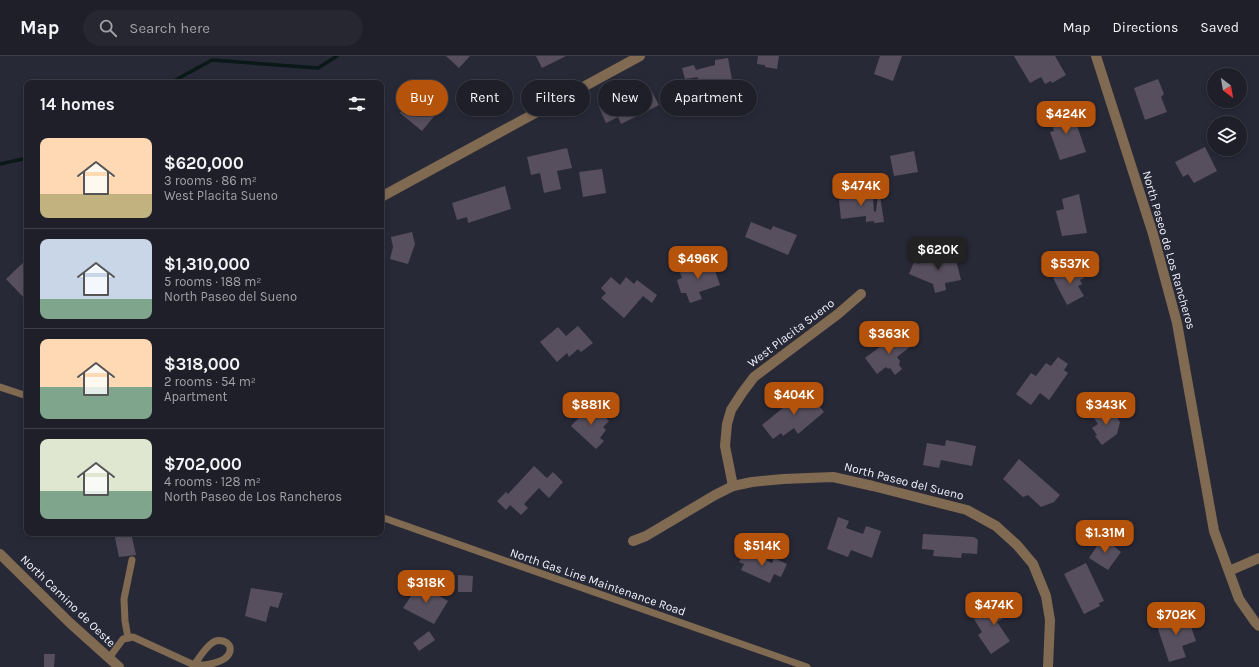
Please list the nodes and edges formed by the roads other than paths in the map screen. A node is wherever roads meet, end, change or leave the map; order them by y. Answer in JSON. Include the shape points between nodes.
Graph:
{"nodes":[{"id":1,"x":640,"y":56,"type":"edge"},
{"id":2,"x":1096,"y":56,"type":"edge"},
{"id":3,"x":384,"y":195,"type":"edge"},
{"id":4,"x":861,"y":294,"type":"dead end"},
{"id":5,"x":0,"y":387,"type":"edge"},
{"id":6,"x":24,"y":395,"type":"edge"},
{"id":7,"x":733,"y":486,"type":"junction"},
{"id":8,"x":384,"y":518,"type":"edge"},
{"id":9,"x":633,"y":542,"type":"dead end"},
{"id":10,"x":0,"y":554,"type":"edge"},
{"id":11,"x":1259,"y":558,"type":"edge"},
{"id":12,"x":132,"y":560,"type":"dead end"},
{"id":13,"x":1229,"y":571,"type":"junction"},
{"id":14,"x":1259,"y":626,"type":"edge"},
{"id":15,"x":128,"y":638,"type":"junction"},
{"id":16,"x":109,"y":658,"type":"junction"},
{"id":17,"x":194,"y":665,"type":"junction"},
{"id":18,"x":119,"y":667,"type":"edge"},
{"id":19,"x":807,"y":667,"type":"edge"},
{"id":20,"x":1048,"y":667,"type":"edge"}],
"edges":[{"from":1,"to":3,"type":"street"},
{"from":2,"to":13,"type":"street","name":"North Paseo de Los Rancheros","via":[[1154,234],[1177,323],[1214,532]]},
{"from":4,"to":7,"type":"street","name":"West Placita Sueno","via":[[754,376],[742,393],[726,424],[725,446]]},
{"from":5,"to":6,"type":"lane"},
{"from":7,"to":9,"type":"street","name":"North Paseo del Sueno"},
{"from":7,"to":20,"type":"street","name":"North Paseo del Sueno","via":[[783,479],[833,477],[967,510],[996,526],[1033,564],[1046,596],[1050,620]]},
{"from":8,"to":19,"type":"lane","name":"North Gas Line Maintenance Road"},
{"from":10,"to":16,"type":"street","name":"North Camino de Oeste"},
{"from":11,"to":13,"type":"street"},
{"from":12,"to":15,"type":"lane","via":[[124,599]]},
{"from":13,"to":14,"type":"street","name":"North Paseo de Los Rancheros","via":[[1239,598]]},
{"from":15,"to":16,"type":"lane","via":[[123,640]]},
{"from":15,"to":17,"type":"lane","via":[[133,637]]},
{"from":16,"to":18,"type":"street","name":"North Camino de Oeste"},
{"from":17,"to":17,"type":"lane","via":[[212,664],[225,659],[230,649],[223,641],[218,640],[212,643]]}]}
